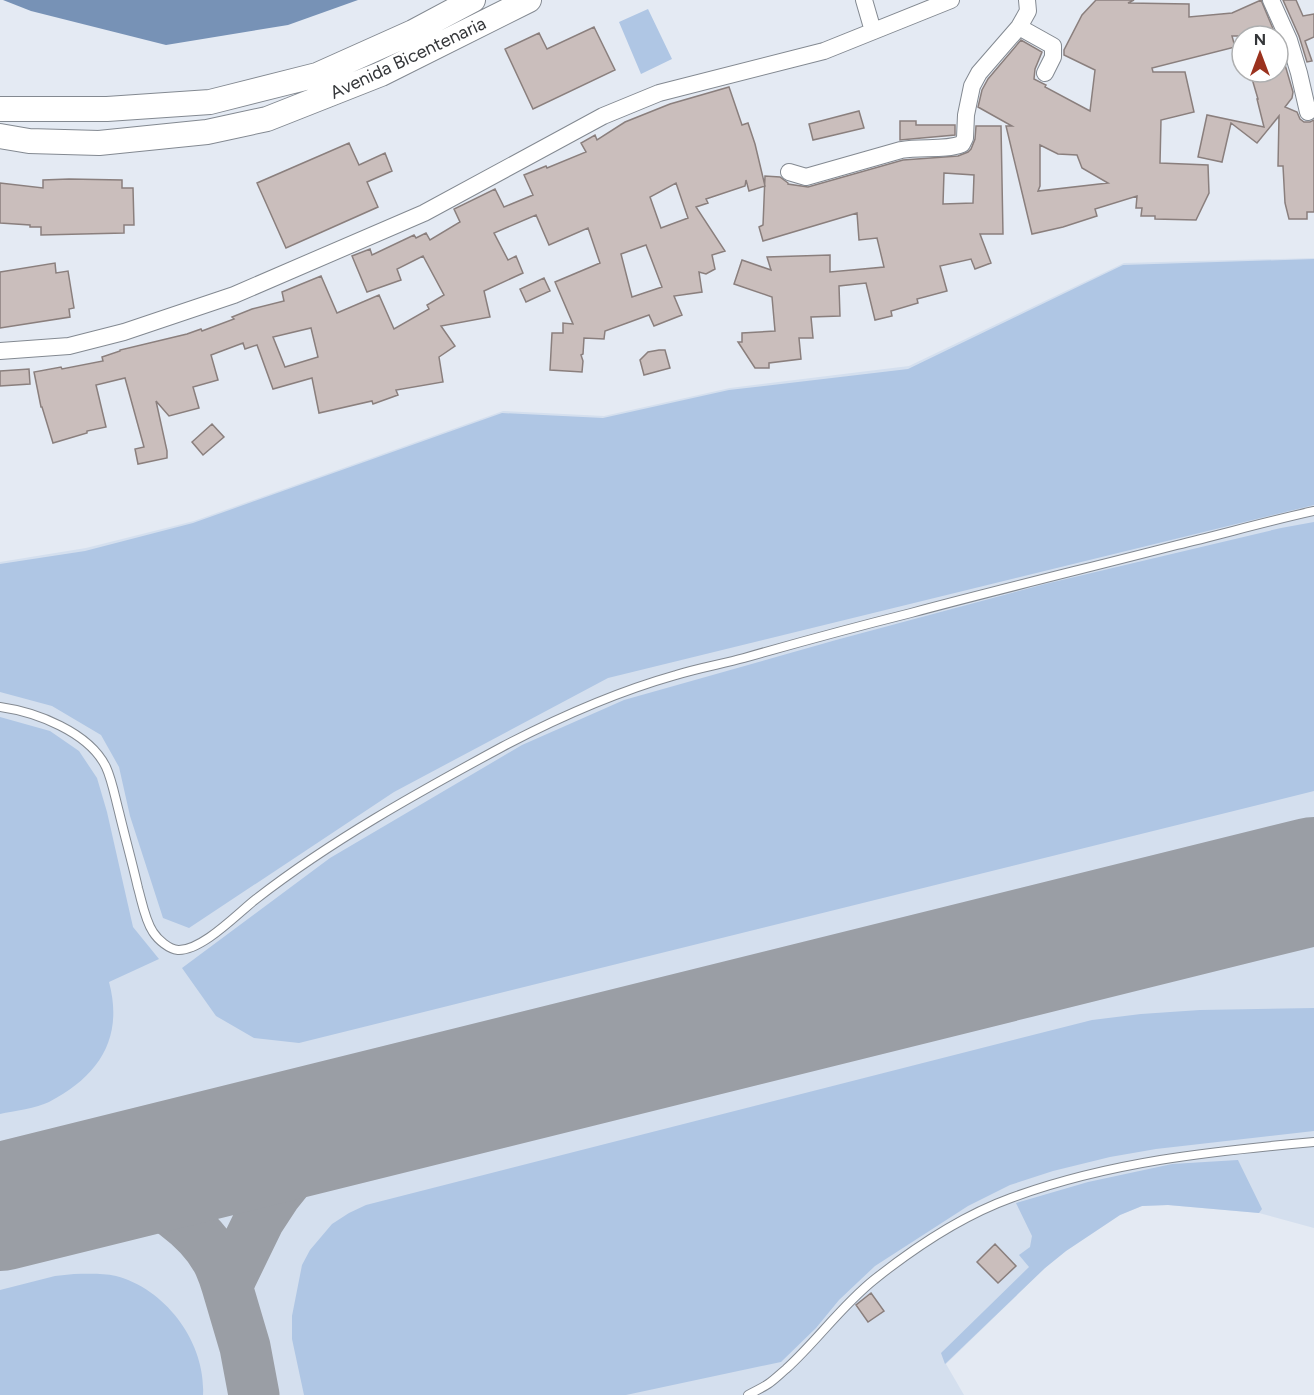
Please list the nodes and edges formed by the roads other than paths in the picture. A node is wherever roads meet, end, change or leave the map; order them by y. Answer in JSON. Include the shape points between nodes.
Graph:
{"nodes":[{"id":1,"x":473,"y":0,"type":"edge"},
{"id":2,"x":529,"y":0,"type":"edge"},
{"id":3,"x":864,"y":0,"type":"edge"},
{"id":4,"x":951,"y":0,"type":"edge"},
{"id":5,"x":1027,"y":0,"type":"edge"},
{"id":6,"x":1272,"y":0,"type":"edge"},
{"id":7,"x":1019,"y":27,"type":"junction"},
{"id":8,"x":873,"y":31,"type":"junction"},
{"id":9,"x":1045,"y":73,"type":"dead end"},
{"id":10,"x":0,"y":109,"type":"edge"},
{"id":11,"x":1308,"y":112,"type":"dead end"},
{"id":12,"x":0,"y":136,"type":"edge"},
{"id":13,"x":789,"y":172,"type":"dead end"},
{"id":14,"x":0,"y":351,"type":"edge"},
{"id":15,"x":1314,"y":511,"type":"edge"},
{"id":16,"x":0,"y":707,"type":"edge"},
{"id":17,"x":1314,"y":1142,"type":"edge"},
{"id":18,"x":748,"y":1395,"type":"edge"}],
"edges":[{"from":1,"to":10,"type":"street","name":"Avenida Bicentenaria","via":[[317,75],[210,102],[107,109]]},
{"from":2,"to":12,"type":"street","name":"Avenida Bicentenaria","via":[[381,74],[267,118],[207,132],[99,143]]},
{"from":3,"to":8,"type":"street"},
{"from":4,"to":8,"type":"street"},
{"from":5,"to":7,"type":"street","via":[[1028,11]]},
{"from":6,"to":11,"type":"street","via":[[1289,40]]},
{"from":7,"to":9,"type":"street","via":[[1053,46],[1053,57]]},
{"from":7,"to":13,"type":"street","via":[[972,86],[962,144],[902,150],[806,177]]},
{"from":8,"to":14,"type":"street","via":[[824,51],[659,93],[603,116],[424,213],[234,295],[69,346]]},
{"from":15,"to":16,"type":"lane","via":[[847,629],[625,692],[516,740],[424,789],[322,851],[213,935],[182,950],[172,949],[153,933],[105,765],[89,745],[66,728]]},
{"from":17,"to":18,"type":"lane","via":[[1144,1162],[1010,1198],[935,1237],[873,1280],[796,1360],[769,1384]]}]}
